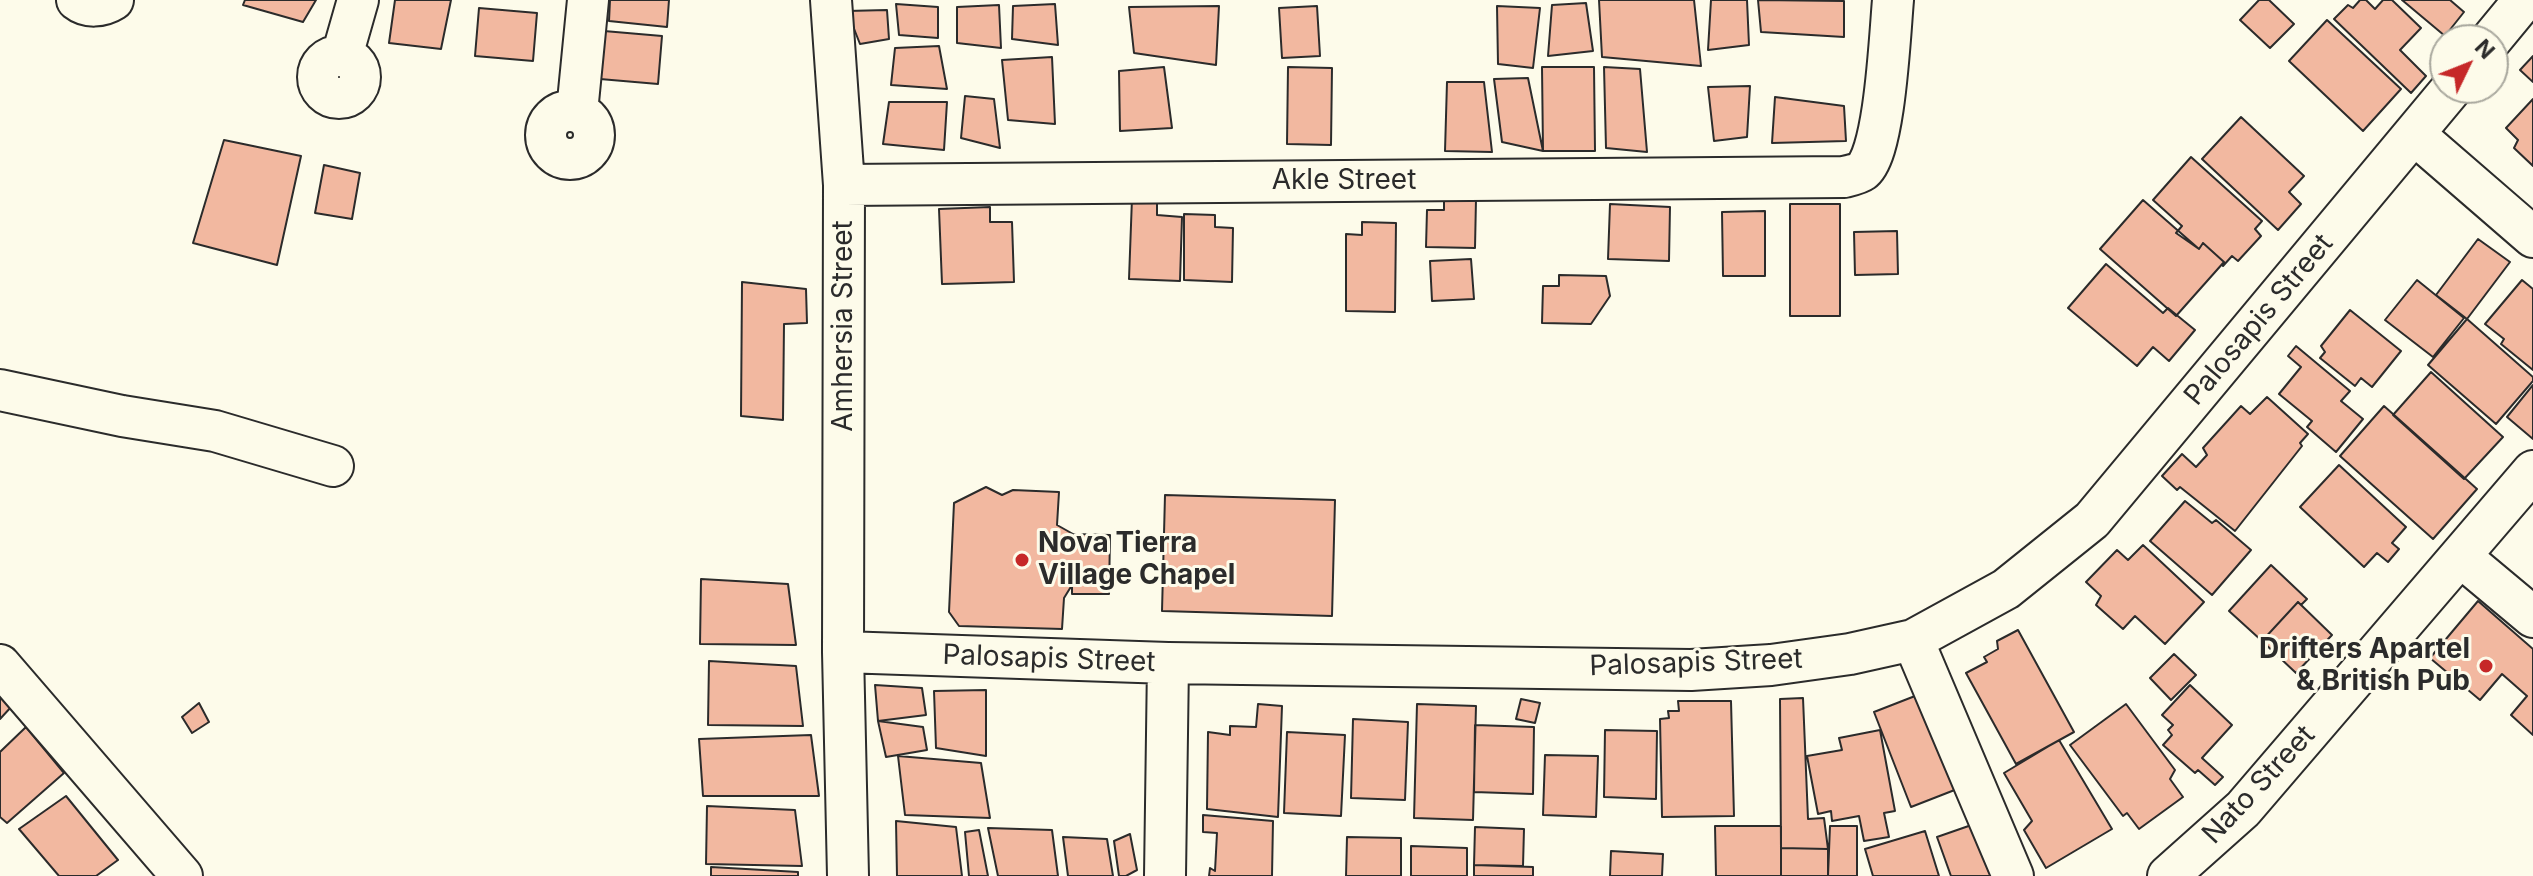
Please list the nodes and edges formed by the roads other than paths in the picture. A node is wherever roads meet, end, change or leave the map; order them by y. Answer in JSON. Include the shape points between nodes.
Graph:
{"nodes":[{"id":1,"x":77,"y":0,"type":"edge"},
{"id":2,"x":113,"y":0,"type":"edge"},
{"id":3,"x":358,"y":0,"type":"edge"},
{"id":4,"x":588,"y":0,"type":"edge"},
{"id":5,"x":831,"y":0,"type":"edge"},
{"id":6,"x":1893,"y":0,"type":"edge"},
{"id":7,"x":2524,"y":0,"type":"edge"},
{"id":8,"x":2504,"y":24,"type":"edge"},
{"id":9,"x":342,"y":56,"type":"dead end"},
{"id":10,"x":2439,"y":104,"type":"edge"},
{"id":11,"x":577,"y":112,"type":"dead end"},
{"id":12,"x":2414,"y":134,"type":"junction"},
{"id":13,"x":844,"y":185,"type":"junction"},
{"id":14,"x":2533,"y":237,"type":"edge"},
{"id":15,"x":0,"y":390,"type":"edge"},
{"id":16,"x":333,"y":466,"type":"dead end"},
{"id":17,"x":2533,"y":471,"type":"edge"},
{"id":18,"x":2460,"y":556,"type":"junction"},
{"id":19,"x":2533,"y":617,"type":"edge"},
{"id":20,"x":1913,"y":640,"type":"junction"},
{"id":21,"x":843,"y":652,"type":"junction"},
{"id":22,"x":1168,"y":663,"type":"junction"},
{"id":23,"x":0,"y":665,"type":"edge"},
{"id":24,"x":182,"y":876,"type":"edge"},
{"id":25,"x":848,"y":876,"type":"edge"},
{"id":26,"x":1165,"y":876,"type":"edge"},
{"id":27,"x":2013,"y":876,"type":"edge"},
{"id":28,"x":2168,"y":876,"type":"edge"}],
"edges":[{"from":1,"to":2,"type":"street","via":[[96,6]]},
{"from":3,"to":9,"type":"street"},
{"from":4,"to":11,"type":"street"},
{"from":5,"to":13,"type":"street","name":"Amhersia Street"},
{"from":6,"to":13,"type":"street","name":"Akle Street","via":[[1880,129],[1862,171],[1844,177]]},
{"from":7,"to":8,"type":"street"},
{"from":10,"to":12,"type":"street","name":"Palosapis Street"},
{"from":12,"to":14,"type":"street"},
{"from":12,"to":20,"type":"street","name":"Palosapis Street","via":[[2092,520],[2006,589]]},
{"from":13,"to":21,"type":"street","name":"Amhersia Street"},
{"from":15,"to":16,"type":"street","via":[[215,431]]},
{"from":17,"to":18,"type":"street","name":"Nato Street"},
{"from":18,"to":19,"type":"street"},
{"from":18,"to":28,"type":"street","name":"Nato Street","via":[[2243,809]]},
{"from":20,"to":22,"type":"street","name":"Palosapis Street","via":[[1771,665],[1691,670]]},
{"from":20,"to":27,"type":"street"},
{"from":21,"to":22,"type":"street","name":"Palosapis Street"},
{"from":21,"to":25,"type":"street","name":"Amhersia Street"},
{"from":22,"to":26,"type":"street"},
{"from":23,"to":24,"type":"street"}]}
